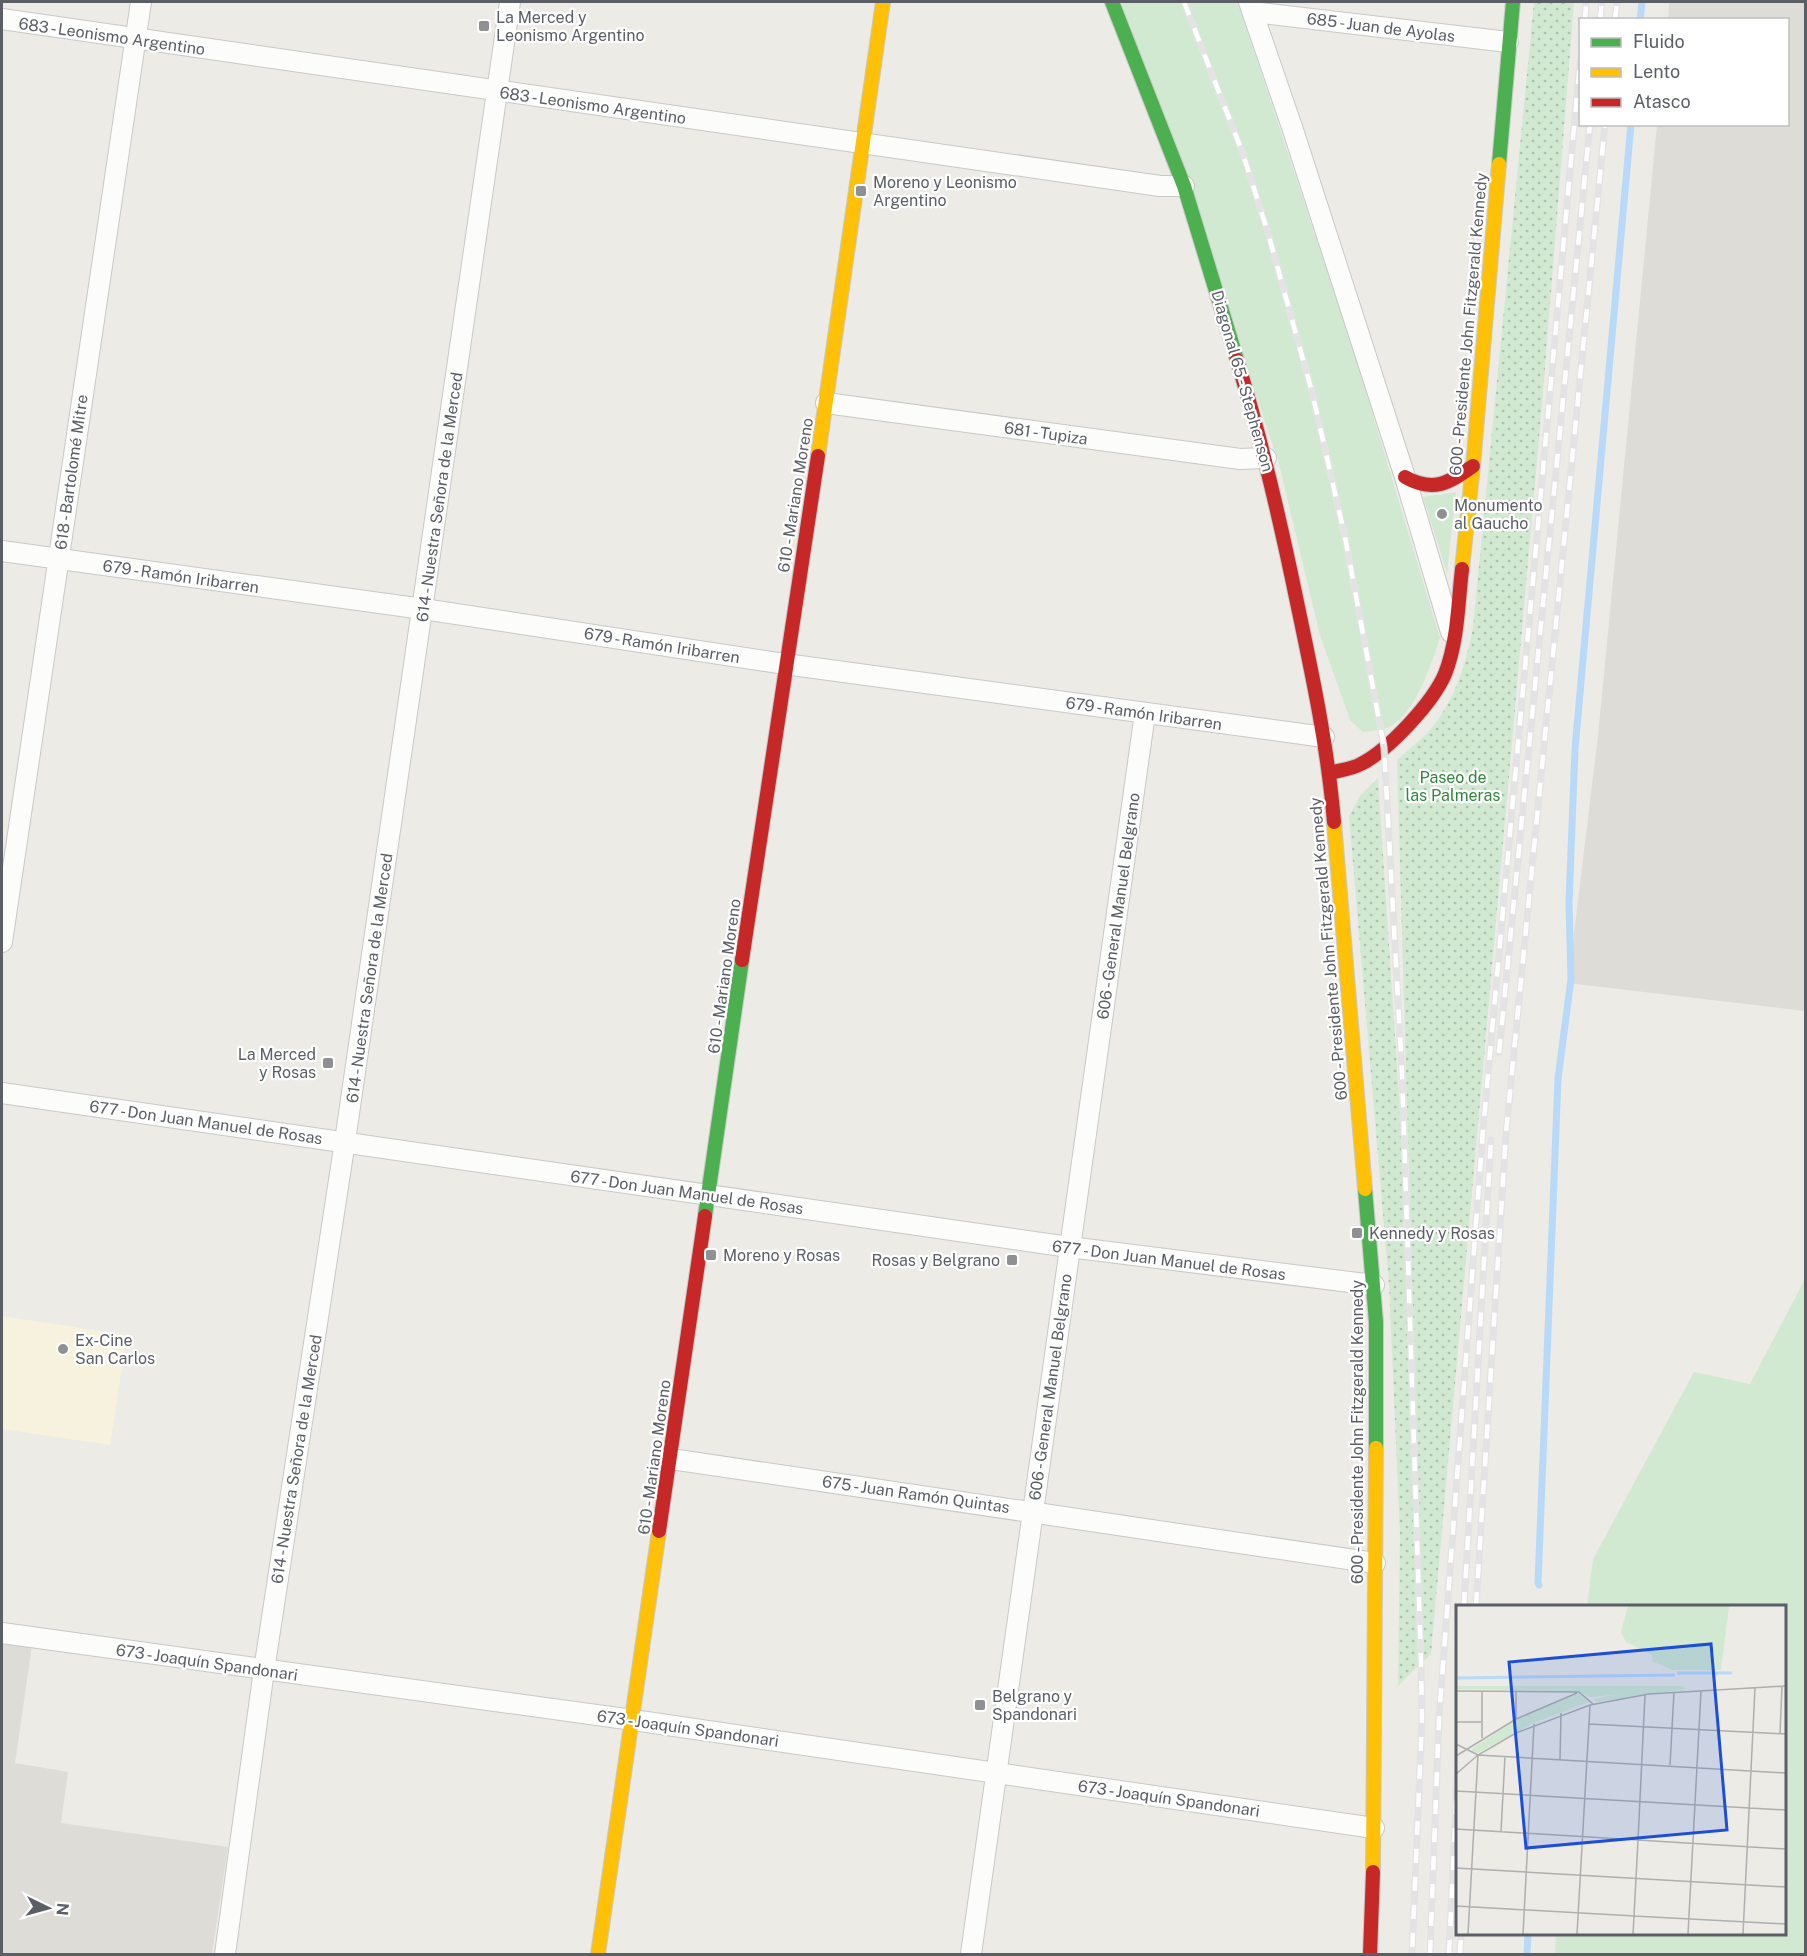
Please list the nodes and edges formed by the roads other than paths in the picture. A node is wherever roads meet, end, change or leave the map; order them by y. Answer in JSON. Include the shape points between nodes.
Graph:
{"nodes":[{"id":1,"x":141,"y":2,"type":"edge"},
{"id":2,"x":510,"y":2,"type":"edge"},
{"id":3,"x":883,"y":2,"type":"edge"},
{"id":4,"x":1112,"y":2,"type":"edge"},
{"id":5,"x":1513,"y":2,"type":"edge"},
{"id":6,"x":1251,"y":7,"type":"edge"},
{"id":7,"x":2,"y":19,"type":"edge"},
{"id":8,"x":135,"y":39,"type":"junction"},
{"id":9,"x":1508,"y":42,"type":"junction"},
{"id":10,"x":498,"y":92,"type":"junction"},
{"id":11,"x":863,"y":143,"type":"junction"},
{"id":12,"x":1184,"y":186,"type":"junction"},
{"id":13,"x":826,"y":403,"type":"junction"},
{"id":14,"x":1266,"y":458,"type":"junction"},
{"id":15,"x":1473,"y":466,"type":"junction"},
{"id":16,"x":1405,"y":477,"type":"junction"},
{"id":17,"x":2,"y":551,"type":"edge"},
{"id":18,"x":58,"y":559,"type":"junction"},
{"id":19,"x":423,"y":609,"type":"junction"},
{"id":20,"x":1454,"y":643,"type":"junction"},
{"id":21,"x":785,"y":664,"type":"junction"},
{"id":22,"x":1145,"y":713,"type":"junction"},
{"id":23,"x":1324,"y":737,"type":"junction"},
{"id":24,"x":1330,"y":773,"type":"junction"},
{"id":25,"x":2,"y":942,"type":"edge"},
{"id":26,"x":2,"y":1093,"type":"edge"},
{"id":27,"x":345,"y":1142,"type":"junction"},
{"id":28,"x":709,"y":1195,"type":"junction"},
{"id":29,"x":1069,"y":1247,"type":"junction"},
{"id":30,"x":1374,"y":1285,"type":"junction"},
{"id":31,"x":670,"y":1460,"type":"junction"},
{"id":32,"x":1034,"y":1511,"type":"junction"},
{"id":33,"x":1375,"y":1563,"type":"junction"},
{"id":34,"x":2,"y":1633,"type":"edge"},
{"id":35,"x":264,"y":1670,"type":"junction"},
{"id":36,"x":633,"y":1720,"type":"junction"},
{"id":37,"x":997,"y":1773,"type":"junction"},
{"id":38,"x":1374,"y":1828,"type":"junction"},
{"id":39,"x":225,"y":1954,"type":"edge"},
{"id":40,"x":598,"y":1954,"type":"edge"},
{"id":41,"x":971,"y":1954,"type":"edge"},
{"id":42,"x":1370,"y":1954,"type":"edge"}],
"edges":[{"from":1,"to":8,"type":"street","name":"618 - Bartolomé Mitre"},
{"from":2,"to":10,"type":"street","name":"614 - Nuestra Señora de la Merced"},
{"from":3,"to":11,"type":"street","name":"610 - Mariano Moreno"},
{"from":4,"to":12,"type":"street","name":"Diagonal 65 - Stephenson"},
{"from":5,"to":9,"type":"street","name":"600 - Presidente John Fitzgerald Kennedy"},
{"from":6,"to":9,"type":"street","name":"685 - Juan de Ayolas"},
{"from":6,"to":16,"type":"street"},
{"from":7,"to":8,"type":"street","name":"683 - Leonismo Argentino"},
{"from":8,"to":10,"type":"street","name":"683 - Leonismo Argentino"},
{"from":8,"to":18,"type":"street","name":"618 - Bartolomé Mitre"},
{"from":9,"to":15,"type":"street","name":"600 - Presidente John Fitzgerald Kennedy"},
{"from":10,"to":11,"type":"street","name":"683 - Leonismo Argentino"},
{"from":10,"to":19,"type":"street","name":"614 - Nuestra Señora de la Merced"},
{"from":11,"to":12,"type":"street","name":"683 - Leonismo Argentino","via":[[1160,186]]},
{"from":11,"to":13,"type":"street","name":"610 - Mariano Moreno"},
{"from":12,"to":14,"type":"street","name":"Diagonal 65 - Stephenson"},
{"from":13,"to":14,"type":"street","name":"681 - Tupiza","via":[[1240,459]]},
{"from":13,"to":21,"type":"street","name":"610 - Mariano Moreno"},
{"from":14,"to":23,"type":"street","name":"Diagonal 65 - Stephenson"},
{"from":15,"to":16,"type":"street","via":[[1442,484],[1423,485]]},
{"from":15,"to":20,"type":"street","name":"600 - Presidente John Fitzgerald Kennedy"},
{"from":16,"to":20,"type":"street"},
{"from":17,"to":18,"type":"street","name":"679 - Ramón Iribarren"},
{"from":18,"to":19,"type":"street","name":"679 - Ramón Iribarren"},
{"from":18,"to":25,"type":"street","name":"618 - Bartolomé Mitre"},
{"from":19,"to":21,"type":"street","name":"679 - Ramón Iribarren"},
{"from":19,"to":27,"type":"street","name":"614 - Nuestra Señora de la Merced"},
{"from":20,"to":24,"type":"street","name":"600 - Presidente John Fitzgerald Kennedy","via":[[1445,675],[1402,733],[1361,764]]},
{"from":21,"to":22,"type":"street","name":"679 - Ramón Iribarren"},
{"from":21,"to":28,"type":"street","name":"610 - Mariano Moreno"},
{"from":22,"to":23,"type":"street","name":"679 - Ramón Iribarren"},
{"from":22,"to":29,"type":"street","name":"606 - General Manuel Belgrano"},
{"from":23,"to":24,"type":"street","name":"Diagonal 65 - Stephenson"},
{"from":24,"to":30,"type":"street","name":"600 - Presidente John Fitzgerald Kennedy"},
{"from":26,"to":27,"type":"street","name":"677 - Don Juan Manuel de Rosas"},
{"from":27,"to":28,"type":"street","name":"677 - Don Juan Manuel de Rosas"},
{"from":27,"to":35,"type":"street","name":"614 - Nuestra Señora de la Merced"},
{"from":28,"to":29,"type":"street","name":"677 - Don Juan Manuel de Rosas"},
{"from":28,"to":31,"type":"street","name":"610 - Mariano Moreno"},
{"from":29,"to":30,"type":"street","name":"677 - Don Juan Manuel de Rosas"},
{"from":29,"to":32,"type":"street","name":"606 - General Manuel Belgrano"},
{"from":30,"to":33,"type":"street","name":"600 - Presidente John Fitzgerald Kennedy"},
{"from":31,"to":32,"type":"street","name":"675 - Juan Ramón Quintas"},
{"from":31,"to":36,"type":"street","name":"610 - Mariano Moreno"},
{"from":32,"to":33,"type":"street","name":"675 - Juan Ramón Quintas"},
{"from":32,"to":37,"type":"street","name":"606 - General Manuel Belgrano"},
{"from":33,"to":38,"type":"street","name":"600 - Presidente John Fitzgerald Kennedy"},
{"from":34,"to":35,"type":"street","name":"673 - Joaquín Spandonari"},
{"from":35,"to":36,"type":"street","name":"673 - Joaquín Spandonari"},
{"from":35,"to":39,"type":"street","name":"614 - Nuestra Señora de la Merced"},
{"from":36,"to":37,"type":"street","name":"673 - Joaquín Spandonari"},
{"from":36,"to":40,"type":"street","name":"610 - Mariano Moreno"},
{"from":37,"to":38,"type":"street","name":"673 - Joaquín Spandonari"},
{"from":37,"to":41,"type":"street","name":"606 - General Manuel Belgrano"},
{"from":38,"to":42,"type":"street","name":"600 - Presidente John Fitzgerald Kennedy"}]}
